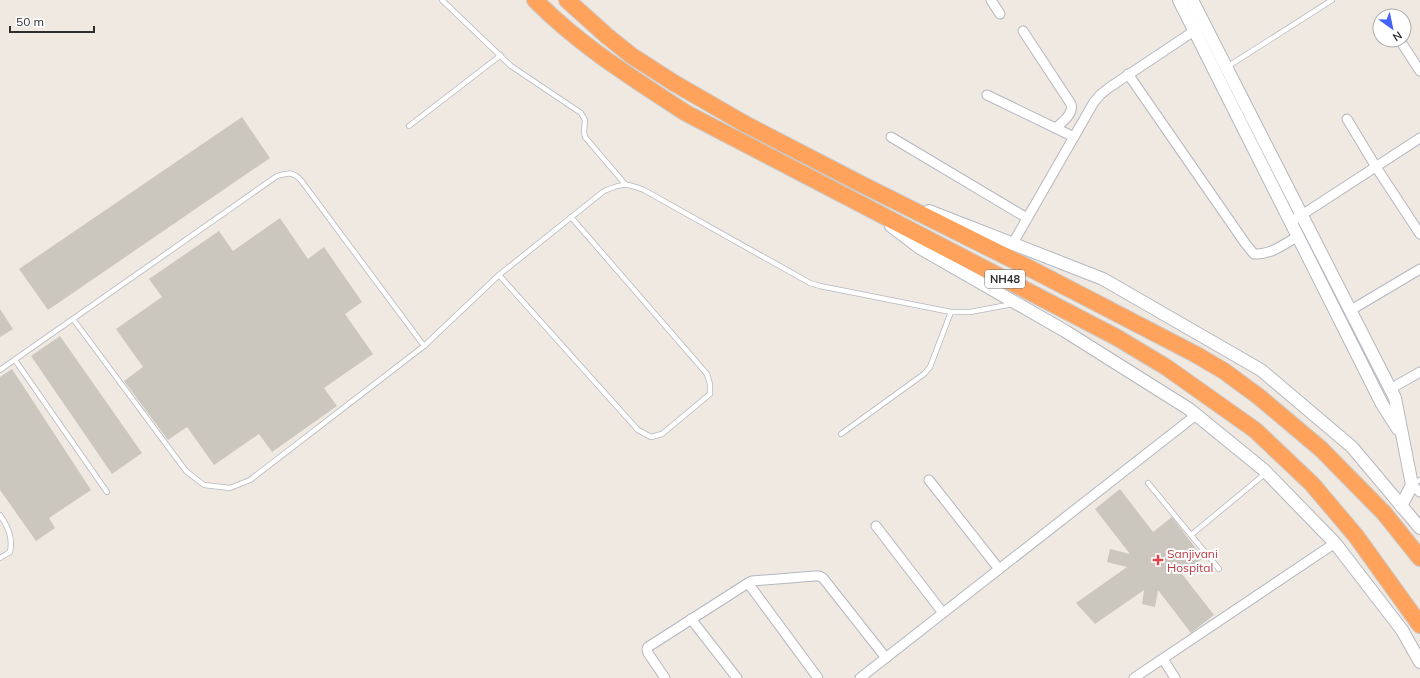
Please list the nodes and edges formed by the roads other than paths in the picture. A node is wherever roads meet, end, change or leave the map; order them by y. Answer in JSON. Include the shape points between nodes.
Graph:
{"nodes":[{"id":1,"x":442,"y":0,"type":"edge"},
{"id":2,"x":535,"y":0,"type":"edge"},
{"id":3,"x":567,"y":0,"type":"edge"},
{"id":4,"x":991,"y":0,"type":"edge"},
{"id":5,"x":1179,"y":0,"type":"edge"},
{"id":6,"x":1192,"y":0,"type":"edge"},
{"id":7,"x":1332,"y":0,"type":"edge"},
{"id":8,"x":1000,"y":14,"type":"dead end"},
{"id":9,"x":1199,"y":27,"type":"junction"},
{"id":10,"x":1023,"y":31,"type":"dead end"},
{"id":11,"x":1404,"y":48,"type":"edge"},
{"id":12,"x":501,"y":56,"type":"junction"},
{"id":13,"x":1221,"y":70,"type":"junction"},
{"id":14,"x":1420,"y":71,"type":"edge"},
{"id":15,"x":1128,"y":74,"type":"junction"},
{"id":16,"x":987,"y":95,"type":"dead end"},
{"id":17,"x":1347,"y":119,"type":"dead end"},
{"id":18,"x":409,"y":126,"type":"dead end"},
{"id":19,"x":1056,"y":128,"type":"junction"},
{"id":20,"x":891,"y":137,"type":"dead end"},
{"id":21,"x":1074,"y":137,"type":"junction"},
{"id":22,"x":1420,"y":138,"type":"edge"},
{"id":23,"x":1376,"y":167,"type":"junction"},
{"id":24,"x":625,"y":184,"type":"junction"},
{"id":25,"x":861,"y":184,"type":"junction"},
{"id":26,"x":856,"y":201,"type":"junction"},
{"id":27,"x":1302,"y":215,"type":"junction"},
{"id":28,"x":571,"y":217,"type":"junction"},
{"id":29,"x":1027,"y":218,"type":"junction"},
{"id":30,"x":1291,"y":222,"type":"junction"},
{"id":31,"x":1420,"y":234,"type":"edge"},
{"id":32,"x":1298,"y":236,"type":"junction"},
{"id":33,"x":1013,"y":243,"type":"junction"},
{"id":34,"x":1419,"y":272,"type":"edge"},
{"id":35,"x":499,"y":275,"type":"junction"},
{"id":36,"x":1017,"y":303,"type":"junction"},
{"id":37,"x":1351,"y":310,"type":"junction"},
{"id":38,"x":951,"y":312,"type":"junction"},
{"id":39,"x":73,"y":319,"type":"junction"},
{"id":40,"x":424,"y":346,"type":"junction"},
{"id":41,"x":15,"y":360,"type":"junction"},
{"id":42,"x":0,"y":370,"type":"edge"},
{"id":43,"x":1420,"y":372,"type":"edge"},
{"id":44,"x":1390,"y":389,"type":"junction"},
{"id":45,"x":1196,"y":415,"type":"junction"},
{"id":46,"x":841,"y":434,"type":"dead end"},
{"id":47,"x":1402,"y":435,"type":"junction"},
{"id":48,"x":1266,"y":472,"type":"junction"},
{"id":49,"x":929,"y":480,"type":"dead end"},
{"id":50,"x":1148,"y":483,"type":"dead end"},
{"id":51,"x":1417,"y":486,"type":"edge"},
{"id":52,"x":107,"y":492,"type":"dead end"},
{"id":53,"x":1401,"y":506,"type":"junction"},
{"id":54,"x":0,"y":515,"type":"edge"},
{"id":55,"x":876,"y":526,"type":"dead end"},
{"id":56,"x":1420,"y":528,"type":"edge"},
{"id":57,"x":1191,"y":535,"type":"junction"},
{"id":58,"x":1335,"y":543,"type":"junction"},
{"id":59,"x":0,"y":558,"type":"edge"},
{"id":60,"x":1420,"y":558,"type":"edge"},
{"id":61,"x":1219,"y":568,"type":"dead end"},
{"id":62,"x":999,"y":569,"type":"junction"},
{"id":63,"x":748,"y":583,"type":"junction"},
{"id":64,"x":943,"y":613,"type":"junction"},
{"id":65,"x":692,"y":619,"type":"junction"},
{"id":66,"x":1420,"y":625,"type":"edge"},
{"id":67,"x":886,"y":658,"type":"junction"},
{"id":68,"x":1163,"y":658,"type":"junction"},
{"id":69,"x":1420,"y":662,"type":"edge"},
{"id":70,"x":666,"y":678,"type":"edge"},
{"id":71,"x":737,"y":678,"type":"edge"},
{"id":72,"x":818,"y":678,"type":"edge"},
{"id":73,"x":860,"y":678,"type":"edge"},
{"id":74,"x":1134,"y":678,"type":"edge"},
{"id":75,"x":1175,"y":678,"type":"edge"}],
"edges":[{"from":1,"to":12,"type":"lane"},
{"from":2,"to":26,"type":"highway","number":"NH48","via":[[583,42],[633,79],[686,113]]},
{"from":3,"to":25,"type":"highway","number":"NH48","via":[[632,56],[674,83],[745,124]]},
{"from":4,"to":8,"type":"street"},
{"from":5,"to":9,"type":"street"},
{"from":6,"to":9,"type":"street"},
{"from":7,"to":13,"type":"lane"},
{"from":9,"to":13,"type":"street"},
{"from":9,"to":15,"type":"street"},
{"from":10,"to":19,"type":"street","via":[[1071,104],[1070,114]]},
{"from":11,"to":14,"type":"street"},
{"from":12,"to":18,"type":"lane"},
{"from":12,"to":24,"type":"lane","via":[[515,69],[581,113],[585,120],[585,137]]},
{"from":13,"to":27,"type":"street"},
{"from":13,"to":30,"type":"street"},
{"from":15,"to":21,"type":"street","via":[[1094,102]]},
{"from":15,"to":32,"type":"street","via":[[1254,254],[1270,252]]},
{"from":16,"to":19,"type":"street"},
{"from":17,"to":23,"type":"street"},
{"from":19,"to":21,"type":"street"},
{"from":20,"to":29,"type":"street"},
{"from":21,"to":29,"type":"street"},
{"from":22,"to":23,"type":"street"},
{"from":23,"to":27,"type":"street"},
{"from":23,"to":31,"type":"street"},
{"from":24,"to":28,"type":"lane","via":[[604,190]]},
{"from":24,"to":38,"type":"lane","via":[[644,190],[810,283]]},
{"from":25,"to":33,"type":"street"},
{"from":25,"to":60,"type":"highway","number":"NH48","via":[[1031,269],[1224,371],[1321,448],[1384,513]]},
{"from":26,"to":36,"type":"street","via":[[920,248]]},
{"from":26,"to":66,"type":"highway","number":"NH48","via":[[1116,337],[1166,367],[1255,430],[1312,484],[1351,530]]},
{"from":27,"to":30,"type":"street"},
{"from":27,"to":37,"type":"street"},
{"from":28,"to":35,"type":"lane"},
{"from":28,"to":35,"type":"lane","via":[[708,374],[710,394],[662,434],[652,437],[638,430]]},
{"from":29,"to":33,"type":"street"},
{"from":30,"to":32,"type":"street"},
{"from":32,"to":47,"type":"street","via":[[1382,404]]},
{"from":33,"to":53,"type":"street","via":[[1103,279],[1261,370],[1352,447]]},
{"from":34,"to":37,"type":"street"},
{"from":35,"to":40,"type":"lane"},
{"from":36,"to":38,"type":"lane","via":[[970,312]]},
{"from":36,"to":45,"type":"street"},
{"from":37,"to":44,"type":"street"},
{"from":38,"to":46,"type":"lane","via":[[930,367],[924,374]]},
{"from":39,"to":40,"type":"lane","via":[[186,472],[204,485],[230,488],[250,480]]},
{"from":39,"to":40,"type":"lane","via":[[277,176],[286,173],[294,174],[300,179]]},
{"from":39,"to":41,"type":"lane"},
{"from":41,"to":42,"type":"lane"},
{"from":41,"to":52,"type":"lane"},
{"from":43,"to":44,"type":"street"},
{"from":44,"to":47,"type":"street","via":[[1396,401]]},
{"from":45,"to":48,"type":"street"},
{"from":45,"to":62,"type":"street"},
{"from":47,"to":51,"type":"street"},
{"from":48,"to":57,"type":"lane"},
{"from":48,"to":58,"type":"street"},
{"from":49,"to":62,"type":"street"},
{"from":50,"to":57,"type":"lane"},
{"from":51,"to":53,"type":"street"},
{"from":53,"to":56,"type":"street"},
{"from":54,"to":59,"type":"lane","via":[[12,541],[10,552]]},
{"from":55,"to":64,"type":"street"},
{"from":57,"to":61,"type":"lane"},
{"from":58,"to":68,"type":"street"},
{"from":58,"to":69,"type":"street","via":[[1402,630]]},
{"from":62,"to":64,"type":"street"},
{"from":63,"to":65,"type":"street"},
{"from":63,"to":67,"type":"street","via":[[819,576],[823,578]]},
{"from":63,"to":72,"type":"street"},
{"from":64,"to":67,"type":"street"},
{"from":65,"to":70,"type":"street","via":[[647,649]]},
{"from":65,"to":71,"type":"street"},
{"from":67,"to":73,"type":"street"},
{"from":68,"to":74,"type":"street"},
{"from":68,"to":75,"type":"street"}]}
